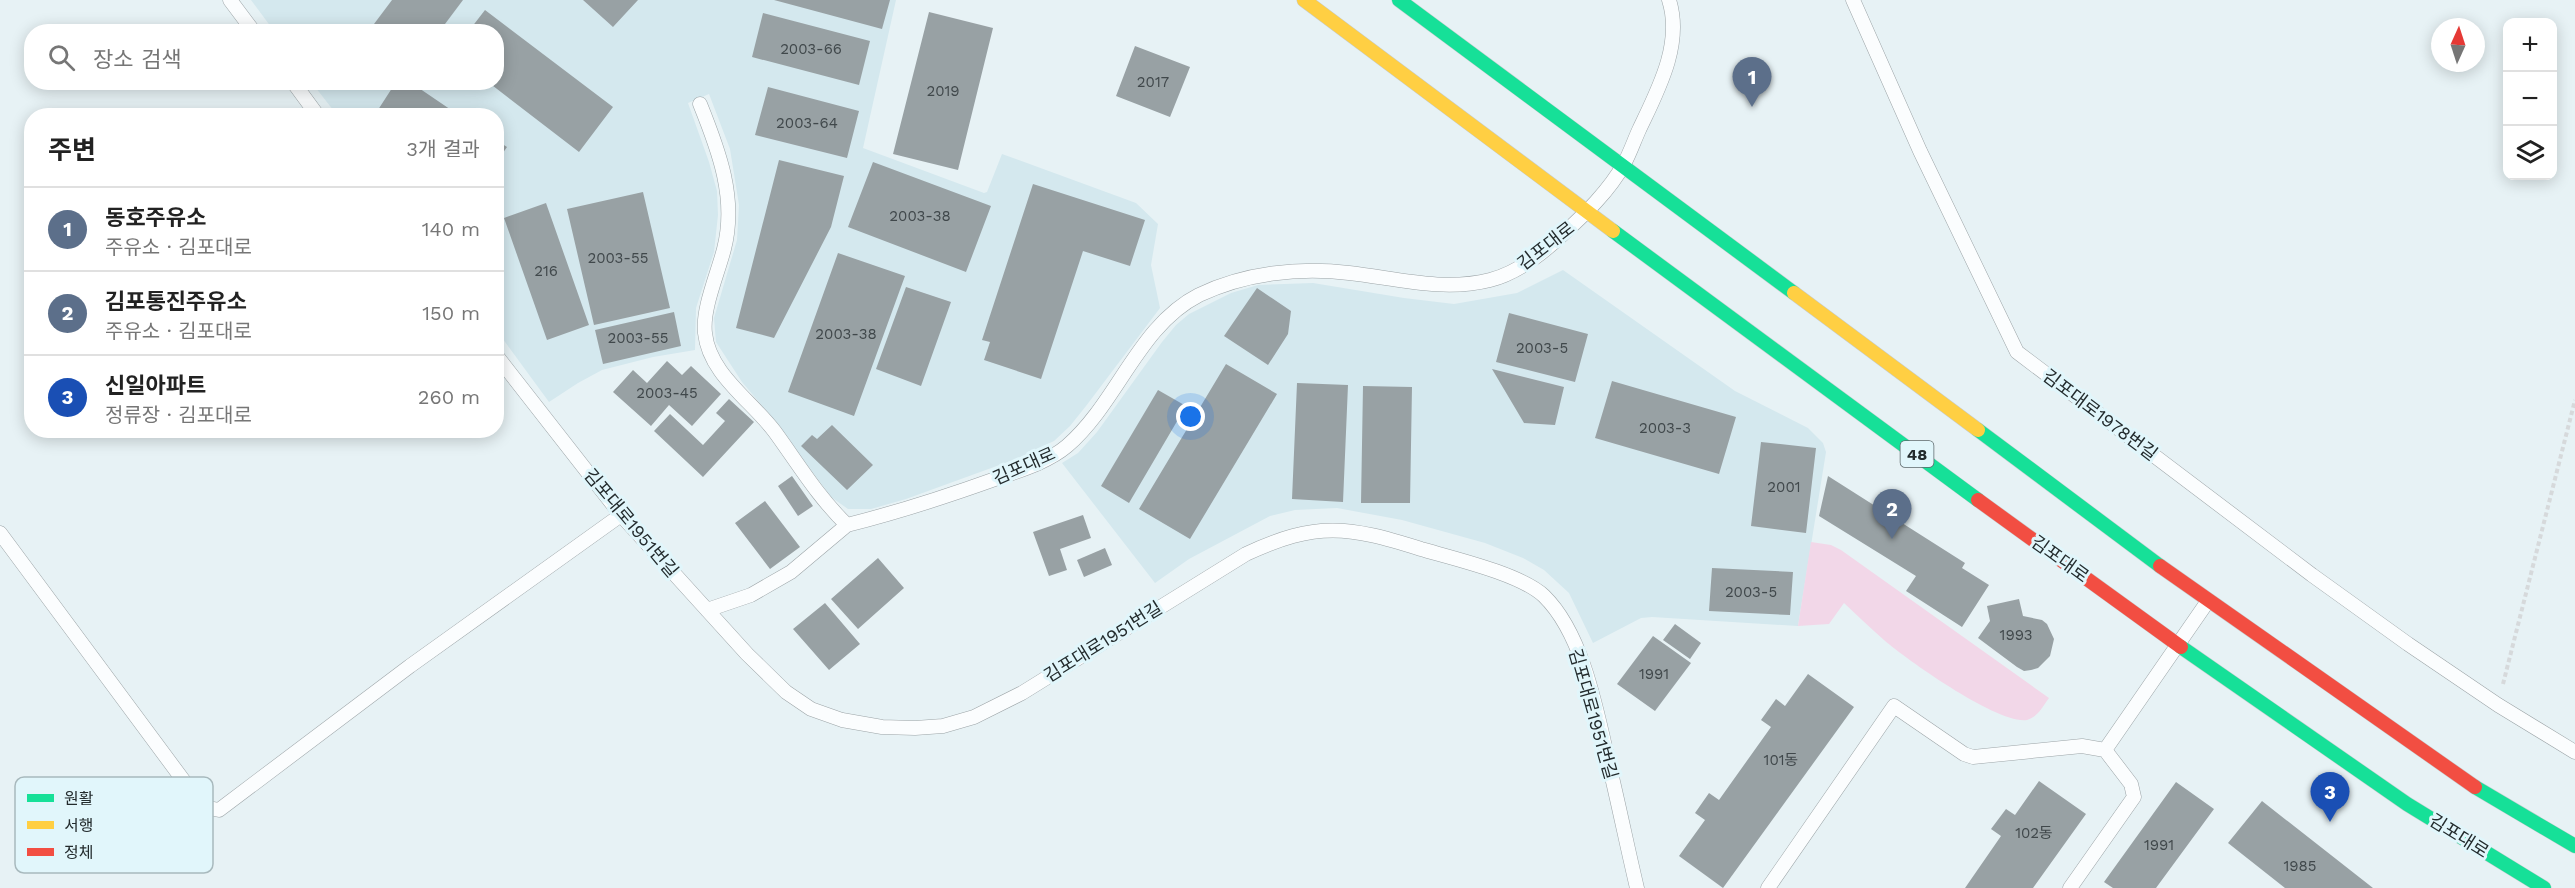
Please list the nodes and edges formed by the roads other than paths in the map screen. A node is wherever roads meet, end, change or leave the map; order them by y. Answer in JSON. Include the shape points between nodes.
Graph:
{"nodes":[{"id":1,"x":230,"y":0,"type":"edge"},
{"id":2,"x":1304,"y":0,"type":"edge"},
{"id":3,"x":1399,"y":0,"type":"edge"},
{"id":4,"x":1669,"y":0,"type":"edge"},
{"id":5,"x":1853,"y":0,"type":"edge"},
{"id":6,"x":248,"y":24,"type":"edge"},
{"id":7,"x":299,"y":90,"type":"edge"},
{"id":8,"x":700,"y":104,"type":"dead end"},
{"id":9,"x":312,"y":108,"type":"edge"},
{"id":10,"x":1623,"y":166,"type":"junction"},
{"id":11,"x":1588,"y":212,"type":"junction"},
{"id":12,"x":504,"y":365,"type":"edge"},
{"id":13,"x":621,"y":515,"type":"junction"},
{"id":14,"x":847,"y":525,"type":"junction"},
{"id":15,"x":0,"y":533,"type":"edge"},
{"id":16,"x":2208,"y":602,"type":"junction"},
{"id":17,"x":707,"y":610,"type":"junction"},
{"id":18,"x":2177,"y":645,"type":"junction"},
{"id":19,"x":2105,"y":750,"type":"junction"},
{"id":20,"x":2575,"y":752,"type":"edge"},
{"id":21,"x":181,"y":777,"type":"edge"},
{"id":22,"x":213,"y":809,"type":"edge"},
{"id":23,"x":2575,"y":846,"type":"edge"},
{"id":24,"x":1637,"y":888,"type":"edge"},
{"id":25,"x":1767,"y":888,"type":"edge"},
{"id":26,"x":2070,"y":888,"type":"edge"},
{"id":27,"x":2544,"y":888,"type":"edge"}],
"edges":[{"from":1,"to":6,"type":"lane"},
{"from":2,"to":11,"type":"main road","name":"김포대로","number":"48"},
{"from":3,"to":10,"type":"main road"},
{"from":4,"to":10,"type":"lane","name":"김포대로","via":[[1674,40],[1660,85]]},
{"from":5,"to":20,"type":"lane","name":"김포대로1978번길","via":[[1920,151],[2018,352],[2408,644]]},
{"from":7,"to":9,"type":"lane"},
{"from":8,"to":14,"type":"lane","via":[[723,166],[729,196],[725,246],[706,313],[707,346],[715,363],[774,431],[814,491]]},
{"from":10,"to":11,"type":"lane","name":"김포대로"},
{"from":10,"to":16,"type":"main road"},
{"from":11,"to":14,"type":"lane","name":"김포대로","via":[[1546,251],[1491,280],[1440,285],[1313,271],[1253,277],[1221,286],[1176,309],[1160,325],[1096,413],[1055,454],[908,510]]},
{"from":11,"to":18,"type":"main road","name":"김포대로","number":"48"},
{"from":12,"to":13,"type":"lane","name":"김포대로1951번길"},
{"from":13,"to":17,"type":"lane","name":"김포대로1951번길"},
{"from":13,"to":22,"type":"lane","via":[[219,810]]},
{"from":14,"to":17,"type":"lane","via":[[791,573],[751,595]]},
{"from":15,"to":21,"type":"lane"},
{"from":16,"to":18,"type":"lane"},
{"from":16,"to":23,"type":"main road","via":[[2464,781]]},
{"from":17,"to":24,"type":"lane","name":"김포대로1951번길","via":[[786,692],[811,709],[842,720],[882,727],[943,726],[974,717],[1022,693],[1209,575],[1274,541],[1305,531],[1375,535],[1530,586],[1557,612],[1580,657],[1590,688]]},
{"from":18,"to":19,"type":"lane"},
{"from":18,"to":27,"type":"main road","name":"김포대로","number":"48","via":[[2396,797]]},
{"from":19,"to":25,"type":"lane","via":[[2082,746],[1973,758],[1894,706]]},
{"from":19,"to":26,"type":"lane","via":[[2131,784],[2134,797]]}]}
